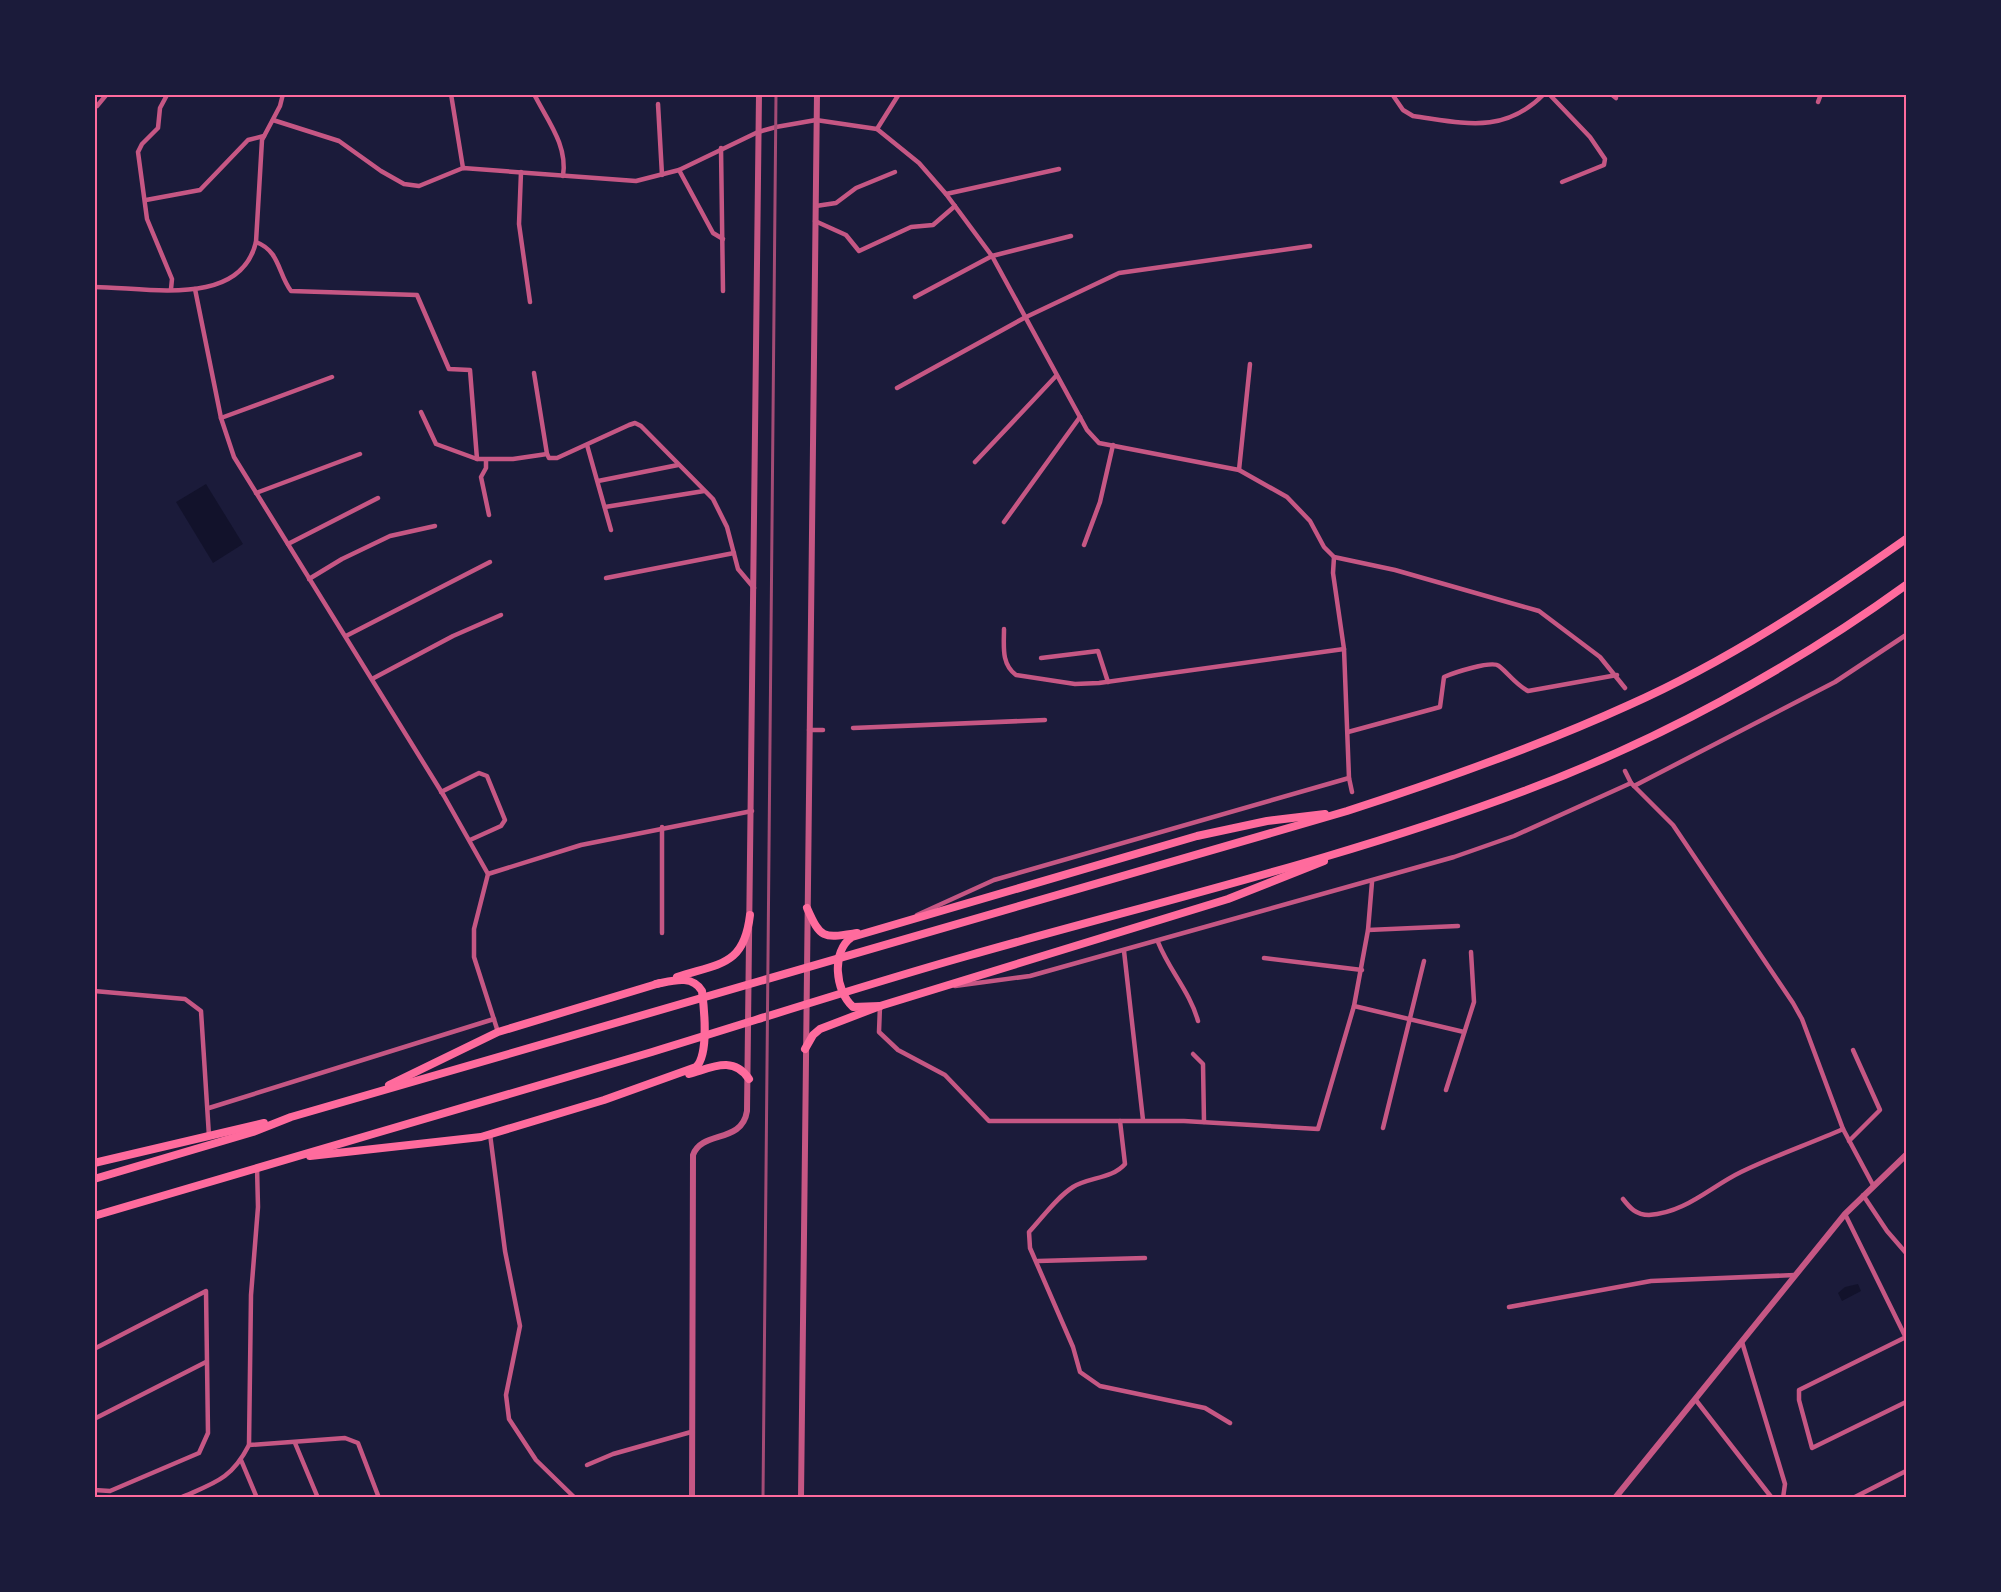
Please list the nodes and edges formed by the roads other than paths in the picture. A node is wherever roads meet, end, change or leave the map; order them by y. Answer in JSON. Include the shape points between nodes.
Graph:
{"nodes":[{"id":1,"x":106,"y":94,"type":"edge"},
{"id":2,"x":283,"y":94,"type":"edge"},
{"id":3,"x":451,"y":94,"type":"edge"},
{"id":4,"x":534,"y":94,"type":"edge"},
{"id":5,"x":759,"y":94,"type":"edge"},
{"id":6,"x":817,"y":94,"type":"edge"},
{"id":7,"x":899,"y":94,"type":"edge"},
{"id":8,"x":1392,"y":94,"type":"edge"},
{"id":9,"x":1544,"y":94,"type":"edge"},
{"id":10,"x":1550,"y":94,"type":"edge"},
{"id":11,"x":1821,"y":94,"type":"edge"},
{"id":12,"x":167,"y":95,"type":"edge"},
{"id":13,"x":1818,"y":102,"type":"dead end"},
{"id":14,"x":94,"y":104,"type":"edge"},
{"id":15,"x":658,"y":104,"type":"dead end"},
{"id":16,"x":273,"y":120,"type":"junction"},
{"id":17,"x":816,"y":120,"type":"junction"},
{"id":18,"x":877,"y":129,"type":"junction"},
{"id":19,"x":758,"y":132,"type":"junction"},
{"id":20,"x":264,"y":136,"type":"junction"},
{"id":21,"x":721,"y":148,"type":"junction"},
{"id":22,"x":463,"y":168,"type":"junction"},
{"id":23,"x":1059,"y":169,"type":"dead end"},
{"id":24,"x":680,"y":170,"type":"junction"},
{"id":25,"x":521,"y":172,"type":"junction"},
{"id":26,"x":895,"y":172,"type":"dead end"},
{"id":27,"x":662,"y":175,"type":"junction"},
{"id":28,"x":563,"y":176,"type":"junction"},
{"id":29,"x":1562,"y":182,"type":"dead end"},
{"id":30,"x":946,"y":194,"type":"junction"},
{"id":31,"x":146,"y":200,"type":"junction"},
{"id":32,"x":816,"y":206,"type":"junction"},
{"id":33,"x":955,"y":206,"type":"junction"},
{"id":34,"x":815,"y":221,"type":"junction"},
{"id":35,"x":1071,"y":236,"type":"dead end"},
{"id":36,"x":723,"y":239,"type":"junction"},
{"id":37,"x":256,"y":242,"type":"junction"},
{"id":38,"x":1310,"y":246,"type":"dead end"},
{"id":39,"x":992,"y":256,"type":"junction"},
{"id":40,"x":94,"y":287,"type":"edge"},
{"id":41,"x":171,"y":289,"type":"junction"},
{"id":42,"x":195,"y":289,"type":"junction"},
{"id":43,"x":723,"y":291,"type":"dead end"},
{"id":44,"x":915,"y":297,"type":"dead end"},
{"id":45,"x":530,"y":302,"type":"dead end"},
{"id":46,"x":1024,"y":318,"type":"junction"},
{"id":47,"x":1250,"y":364,"type":"dead end"},
{"id":48,"x":534,"y":373,"type":"dead end"},
{"id":49,"x":1056,"y":375,"type":"junction"},
{"id":50,"x":332,"y":377,"type":"dead end"},
{"id":51,"x":897,"y":388,"type":"dead end"},
{"id":52,"x":421,"y":412,"type":"dead end"},
{"id":53,"x":1080,"y":417,"type":"junction"},
{"id":54,"x":221,"y":418,"type":"junction"},
{"id":55,"x":587,"y":445,"type":"junction"},
{"id":56,"x":1113,"y":445,"type":"junction"},
{"id":57,"x":360,"y":454,"type":"dead end"},
{"id":58,"x":547,"y":454,"type":"junction"},
{"id":59,"x":477,"y":459,"type":"junction"},
{"id":60,"x":486,"y":460,"type":"junction"},
{"id":61,"x":975,"y":462,"type":"dead end"},
{"id":62,"x":678,"y":465,"type":"junction"},
{"id":63,"x":1239,"y":470,"type":"junction"},
{"id":64,"x":598,"y":481,"type":"junction"},
{"id":65,"x":704,"y":491,"type":"junction"},
{"id":66,"x":256,"y":493,"type":"junction"},
{"id":67,"x":378,"y":498,"type":"dead end"},
{"id":68,"x":605,"y":507,"type":"junction"},
{"id":69,"x":489,"y":515,"type":"dead end"},
{"id":70,"x":1004,"y":522,"type":"dead end"},
{"id":71,"x":435,"y":526,"type":"dead end"},
{"id":72,"x":611,"y":530,"type":"dead end"},
{"id":73,"x":1906,"y":539,"type":"edge"},
{"id":74,"x":288,"y":544,"type":"junction"},
{"id":75,"x":1084,"y":544,"type":"dead end"},
{"id":76,"x":734,"y":553,"type":"junction"},
{"id":77,"x":1334,"y":557,"type":"junction"},
{"id":78,"x":490,"y":562,"type":"dead end"},
{"id":79,"x":606,"y":578,"type":"dead end"},
{"id":80,"x":309,"y":579,"type":"junction"},
{"id":81,"x":1906,"y":585,"type":"edge"},
{"id":82,"x":754,"y":588,"type":"junction"},
{"id":83,"x":501,"y":615,"type":"dead end"},
{"id":84,"x":1004,"y":629,"type":"dead end"},
{"id":85,"x":1906,"y":635,"type":"edge"},
{"id":86,"x":346,"y":636,"type":"junction"},
{"id":87,"x":1344,"y":649,"type":"junction"},
{"id":88,"x":1041,"y":658,"type":"dead end"},
{"id":89,"x":1617,"y":675,"type":"junction"},
{"id":90,"x":372,"y":679,"type":"junction"},
{"id":91,"x":1108,"y":682,"type":"junction"},
{"id":92,"x":1625,"y":688,"type":"dead end"},
{"id":93,"x":1045,"y":720,"type":"dead end"},
{"id":94,"x":853,"y":728,"type":"dead end"},
{"id":95,"x":809,"y":730,"type":"junction"},
{"id":96,"x":823,"y":730,"type":"dead end"},
{"id":97,"x":1348,"y":732,"type":"junction"},
{"id":98,"x":1625,"y":771,"type":"dead end"},
{"id":99,"x":1348,"y":778,"type":"junction"},
{"id":100,"x":1632,"y":784,"type":"junction"},
{"id":101,"x":441,"y":792,"type":"junction"},
{"id":102,"x":1352,"y":792,"type":"dead end"},
{"id":103,"x":752,"y":811,"type":"junction"},
{"id":104,"x":1347,"y":811,"type":"junction"},
{"id":105,"x":663,"y":827,"type":"junction"},
{"id":106,"x":470,"y":840,"type":"junction"},
{"id":107,"x":1354,"y":848,"type":"junction"},
{"id":108,"x":488,"y":874,"type":"junction"},
{"id":109,"x":1372,"y":882,"type":"junction"},
{"id":110,"x":807,"y":908,"type":"junction"},
{"id":111,"x":750,"y":915,"type":"junction"},
{"id":112,"x":901,"y":922,"type":"junction"},
{"id":113,"x":1458,"y":926,"type":"dead end"},
{"id":114,"x":1368,"y":930,"type":"junction"},
{"id":115,"x":868,"y":931,"type":"junction"},
{"id":116,"x":662,"y":933,"type":"dead end"},
{"id":117,"x":1158,"y":942,"type":"junction"},
{"id":118,"x":1124,"y":951,"type":"junction"},
{"id":119,"x":1471,"y":952,"type":"dead end"},
{"id":120,"x":1264,"y":958,"type":"dead end"},
{"id":121,"x":1424,"y":961,"type":"dead end"},
{"id":122,"x":1362,"y":970,"type":"junction"},
{"id":123,"x":656,"y":984,"type":"junction"},
{"id":124,"x":935,"y":989,"type":"junction"},
{"id":125,"x":94,"y":991,"type":"edge"},
{"id":126,"x":880,"y":1006,"type":"junction"},
{"id":127,"x":1354,"y":1006,"type":"junction"},
{"id":128,"x":1411,"y":1017,"type":"junction"},
{"id":129,"x":494,"y":1019,"type":"junction"},
{"id":130,"x":1198,"y":1021,"type":"dead end"},
{"id":131,"x":498,"y":1032,"type":"junction"},
{"id":132,"x":1464,"y":1032,"type":"junction"},
{"id":133,"x":806,"y":1049,"type":"junction"},
{"id":134,"x":1853,"y":1050,"type":"dead end"},
{"id":135,"x":1193,"y":1054,"type":"dead end"},
{"id":136,"x":749,"y":1078,"type":"junction"},
{"id":137,"x":1446,"y":1090,"type":"dead end"},
{"id":138,"x":369,"y":1095,"type":"junction"},
{"id":139,"x":604,"y":1100,"type":"junction"},
{"id":140,"x":208,"y":1108,"type":"junction"},
{"id":141,"x":291,"y":1117,"type":"junction"},
{"id":142,"x":1143,"y":1120,"type":"junction"},
{"id":143,"x":1120,"y":1121,"type":"junction"},
{"id":144,"x":1204,"y":1122,"type":"junction"},
{"id":145,"x":1383,"y":1128,"type":"dead end"},
{"id":146,"x":1843,"y":1129,"type":"junction"},
{"id":147,"x":490,"y":1134,"type":"junction"},
{"id":148,"x":209,"y":1136,"type":"junction"},
{"id":149,"x":1849,"y":1142,"type":"junction"},
{"id":150,"x":1906,"y":1155,"type":"edge"},
{"id":151,"x":290,"y":1158,"type":"junction"},
{"id":152,"x":94,"y":1163,"type":"edge"},
{"id":153,"x":257,"y":1167,"type":"junction"},
{"id":154,"x":94,"y":1179,"type":"edge"},
{"id":155,"x":1873,"y":1185,"type":"junction"},
{"id":156,"x":1863,"y":1195,"type":"junction"},
{"id":157,"x":1623,"y":1198,"type":"dead end"},
{"id":158,"x":1845,"y":1214,"type":"junction"},
{"id":159,"x":94,"y":1216,"type":"edge"},
{"id":160,"x":1906,"y":1253,"type":"edge"},
{"id":161,"x":1145,"y":1257,"type":"dead end"},
{"id":162,"x":1038,"y":1261,"type":"junction"},
{"id":163,"x":1795,"y":1275,"type":"junction"},
{"id":164,"x":1509,"y":1307,"type":"dead end"},
{"id":165,"x":1906,"y":1338,"type":"edge"},
{"id":166,"x":1742,"y":1342,"type":"junction"},
{"id":167,"x":94,"y":1349,"type":"edge"},
{"id":168,"x":206,"y":1362,"type":"junction"},
{"id":169,"x":1695,"y":1399,"type":"junction"},
{"id":170,"x":1906,"y":1402,"type":"edge"},
{"id":171,"x":94,"y":1419,"type":"edge"},
{"id":172,"x":1230,"y":1423,"type":"dead end"},
{"id":173,"x":691,"y":1432,"type":"junction"},
{"id":174,"x":295,"y":1443,"type":"junction"},
{"id":175,"x":249,"y":1445,"type":"junction"},
{"id":176,"x":241,"y":1460,"type":"junction"},
{"id":177,"x":587,"y":1465,"type":"dead end"},
{"id":178,"x":1906,"y":1471,"type":"edge"},
{"id":179,"x":94,"y":1490,"type":"edge"},
{"id":180,"x":180,"y":1497,"type":"edge"},
{"id":181,"x":257,"y":1497,"type":"edge"},
{"id":182,"x":318,"y":1497,"type":"edge"},
{"id":183,"x":379,"y":1497,"type":"edge"},
{"id":184,"x":575,"y":1497,"type":"edge"},
{"id":185,"x":692,"y":1497,"type":"edge"},
{"id":186,"x":801,"y":1497,"type":"edge"},
{"id":187,"x":1615,"y":1497,"type":"edge"},
{"id":188,"x":1772,"y":1497,"type":"edge"},
{"id":189,"x":1783,"y":1497,"type":"edge"},
{"id":190,"x":1852,"y":1497,"type":"edge"}],
"edges":[{"from":1,"to":14,"type":"street","via":[[97,106]]},
{"from":2,"to":16,"type":"street"},
{"from":3,"to":22,"type":"street"},
{"from":4,"to":28,"type":"street","via":[[558,135],[565,166]]},
{"from":5,"to":19,"type":"street"},
{"from":6,"to":17,"type":"street"},
{"from":7,"to":18,"type":"street"},
{"from":8,"to":9,"type":"street","via":[[1403,110],[1413,116],[1483,125],[1522,114]]},
{"from":10,"to":29,"type":"street","via":[[1605,159],[1604,165]]},
{"from":11,"to":13,"type":"street"},
{"from":12,"to":31,"type":"street","via":[[160,108],[158,128],[138,152]]},
{"from":15,"to":27,"type":"street"},
{"from":16,"to":20,"type":"street"},
{"from":16,"to":22,"type":"street","via":[[339,141],[404,184],[419,186]]},
{"from":17,"to":18,"type":"street"},
{"from":17,"to":19,"type":"street"},
{"from":17,"to":32,"type":"street"},
{"from":18,"to":30,"type":"street","via":[[913,156]]},
{"from":19,"to":21,"type":"street"},
{"from":19,"to":82,"type":"street"},
{"from":20,"to":31,"type":"street","via":[[248,140],[200,190]]},
{"from":20,"to":37,"type":"street"},
{"from":21,"to":24,"type":"street"},
{"from":21,"to":36,"type":"street"},
{"from":22,"to":25,"type":"street"},
{"from":23,"to":30,"type":"street"},
{"from":24,"to":27,"type":"street"},
{"from":24,"to":36,"type":"street","via":[[713,233]]},
{"from":25,"to":28,"type":"street"},
{"from":25,"to":45,"type":"street","via":[[519,224]]},
{"from":26,"to":32,"type":"street","via":[[856,188],[836,203]]},
{"from":27,"to":28,"type":"street","via":[[636,181]]},
{"from":30,"to":33,"type":"street"},
{"from":31,"to":41,"type":"street","via":[[147,219],[172,279]]},
{"from":32,"to":34,"type":"street"},
{"from":33,"to":34,"type":"street","via":[[933,225],[911,227],[859,250],[846,235]]},
{"from":33,"to":39,"type":"street"},
{"from":34,"to":95,"type":"street"},
{"from":35,"to":39,"type":"street"},
{"from":36,"to":43,"type":"street"},
{"from":37,"to":42,"type":"street","via":[[241,273],[228,281]]},
{"from":37,"to":59,"type":"street","via":[[278,261],[291,291],[417,295],[449,369],[470,370]]},
{"from":38,"to":46,"type":"street","via":[[1119,273]]},
{"from":39,"to":44,"type":"street"},
{"from":39,"to":46,"type":"street"},
{"from":40,"to":41,"type":"street"},
{"from":41,"to":42,"type":"street"},
{"from":42,"to":54,"type":"street"},
{"from":46,"to":49,"type":"street"},
{"from":46,"to":51,"type":"street"},
{"from":47,"to":63,"type":"street"},
{"from":48,"to":58,"type":"street"},
{"from":49,"to":53,"type":"street"},
{"from":49,"to":61,"type":"street"},
{"from":50,"to":54,"type":"street"},
{"from":52,"to":59,"type":"street","via":[[436,444]]},
{"from":53,"to":56,"type":"street","via":[[1099,442]]},
{"from":53,"to":70,"type":"street"},
{"from":54,"to":66,"type":"street","via":[[234,457]]},
{"from":55,"to":58,"type":"street","via":[[557,458]]},
{"from":55,"to":62,"type":"street","via":[[635,423]]},
{"from":55,"to":64,"type":"street"},
{"from":56,"to":63,"type":"street"},
{"from":56,"to":75,"type":"street","via":[[1100,502]]},
{"from":57,"to":66,"type":"street"},
{"from":58,"to":60,"type":"street"},
{"from":59,"to":60,"type":"street"},
{"from":60,"to":69,"type":"street","via":[[481,477]]},
{"from":62,"to":64,"type":"street"},
{"from":62,"to":65,"type":"street"},
{"from":63,"to":77,"type":"street","via":[[1287,497],[1310,521]]},
{"from":64,"to":68,"type":"street"},
{"from":65,"to":68,"type":"street"},
{"from":65,"to":76,"type":"street","via":[[720,511]]},
{"from":66,"to":74,"type":"street"},
{"from":67,"to":74,"type":"street"},
{"from":68,"to":72,"type":"street"},
{"from":71,"to":80,"type":"street","via":[[390,536]]},
{"from":73,"to":104,"type":"highway","via":[[1773,628],[1630,705],[1488,765]]},
{"from":74,"to":80,"type":"street"},
{"from":76,"to":79,"type":"street"},
{"from":76,"to":82,"type":"street","via":[[738,569]]},
{"from":77,"to":87,"type":"street"},
{"from":77,"to":89,"type":"street","via":[[1539,611],[1600,657]]},
{"from":78,"to":86,"type":"street"},
{"from":80,"to":86,"type":"street"},
{"from":81,"to":107,"type":"highway","via":[[1806,651],[1707,707],[1602,759],[1524,791]]},
{"from":82,"to":103,"type":"street"},
{"from":83,"to":90,"type":"street"},
{"from":84,"to":91,"type":"street","via":[[1004,661],[1016,675],[1075,684]]},
{"from":85,"to":100,"type":"street","via":[[1835,682]]},
{"from":86,"to":90,"type":"street"},
{"from":87,"to":91,"type":"street"},
{"from":87,"to":97,"type":"street"},
{"from":88,"to":91,"type":"street","via":[[1098,651]]},
{"from":89,"to":92,"type":"street"},
{"from":89,"to":97,"type":"street","via":[[1528,691],[1499,666],[1490,664],[1444,677],[1440,708]]},
{"from":90,"to":101,"type":"street"},
{"from":93,"to":94,"type":"street"},
{"from":95,"to":96,"type":"street"},
{"from":95,"to":110,"type":"street"},
{"from":97,"to":99,"type":"street"},
{"from":98,"to":100,"type":"street"},
{"from":99,"to":102,"type":"street"},
{"from":99,"to":112,"type":"street","via":[[994,880]]},
{"from":100,"to":109,"type":"street","via":[[1514,836]]},
{"from":100,"to":146,"type":"street","via":[[1673,825],[1793,1003]]},
{"from":101,"to":106,"type":"street"},
{"from":101,"to":106,"type":"street","via":[[478,773],[487,776],[505,820],[501,826]]},
{"from":103,"to":105,"type":"street"},
{"from":103,"to":111,"type":"street"},
{"from":104,"to":112,"type":"highway","via":[[1267,821],[1197,836]]},
{"from":104,"to":138,"type":"highway"},
{"from":105,"to":108,"type":"street","via":[[576,846]]},
{"from":105,"to":116,"type":"street"},
{"from":106,"to":108,"type":"street"},
{"from":107,"to":124,"type":"highway","via":[[1228,899]]},
{"from":107,"to":151,"type":"highway","via":[[919,970]]},
{"from":108,"to":129,"type":"street","via":[[474,929],[474,957]]},
{"from":109,"to":114,"type":"street"},
{"from":109,"to":117,"type":"street"},
{"from":110,"to":115,"type":"highway","via":[[817,931],[826,936]]},
{"from":110,"to":133,"type":"street"},
{"from":111,"to":123,"type":"highway","via":[[746,940],[732,957]]},
{"from":111,"to":136,"type":"street"},
{"from":112,"to":115,"type":"highway"},
{"from":113,"to":114,"type":"street"},
{"from":114,"to":122,"type":"street"},
{"from":115,"to":126,"type":"highway","via":[[842,947],[839,983],[843,996],[853,1007]]},
{"from":117,"to":118,"type":"street"},
{"from":117,"to":130,"type":"street"},
{"from":118,"to":124,"type":"street","via":[[1030,976]]},
{"from":118,"to":142,"type":"street"},
{"from":119,"to":132,"type":"street","via":[[1474,1002]]},
{"from":120,"to":122,"type":"street"},
{"from":121,"to":128,"type":"street"},
{"from":122,"to":127,"type":"street"},
{"from":123,"to":131,"type":"highway"},
{"from":123,"to":139,"type":"highway","via":[[680,980],[699,985],[704,1031],[700,1064]]},
{"from":124,"to":126,"type":"highway"},
{"from":125,"to":140,"type":"street","via":[[184,999],[201,1011]]},
{"from":126,"to":133,"type":"highway","via":[[820,1029]]},
{"from":126,"to":143,"type":"street","via":[[879,1032],[898,1050],[945,1075],[989,1121]]},
{"from":127,"to":128,"type":"street"},
{"from":127,"to":144,"type":"street","via":[[1318,1130]]},
{"from":128,"to":132,"type":"street"},
{"from":128,"to":145,"type":"street"},
{"from":129,"to":131,"type":"street"},
{"from":129,"to":140,"type":"street"},
{"from":131,"to":138,"type":"highway"},
{"from":132,"to":137,"type":"street"},
{"from":133,"to":186,"type":"street"},
{"from":134,"to":149,"type":"street","via":[[1880,1110]]},
{"from":135,"to":144,"type":"street","via":[[1203,1064]]},
{"from":136,"to":139,"type":"highway","via":[[735,1065],[725,1064]]},
{"from":136,"to":173,"type":"street","via":[[744,1124],[700,1144],[693,1155]]},
{"from":138,"to":141,"type":"highway"},
{"from":139,"to":147,"type":"highway"},
{"from":140,"to":148,"type":"street"},
{"from":141,"to":148,"type":"highway"},
{"from":141,"to":154,"type":"highway"},
{"from":142,"to":143,"type":"street"},
{"from":142,"to":144,"type":"street"},
{"from":143,"to":162,"type":"street","via":[[1125,1164],[1117,1171],[1073,1187],[1029,1232],[1030,1248]]},
{"from":146,"to":149,"type":"street"},
{"from":146,"to":157,"type":"street","via":[[1740,1172],[1698,1199],[1670,1210],[1641,1215]]},
{"from":147,"to":151,"type":"highway"},
{"from":147,"to":184,"type":"street","via":[[505,1251],[520,1326],[506,1395],[507,1413],[520,1440],[536,1460]]},
{"from":148,"to":152,"type":"highway"},
{"from":149,"to":155,"type":"street"},
{"from":150,"to":155,"type":"street"},
{"from":151,"to":153,"type":"highway"},
{"from":153,"to":159,"type":"highway"},
{"from":153,"to":175,"type":"street"},
{"from":155,"to":156,"type":"street"},
{"from":156,"to":158,"type":"street"},
{"from":156,"to":160,"type":"street"},
{"from":158,"to":163,"type":"street"},
{"from":158,"to":165,"type":"street"},
{"from":161,"to":162,"type":"street"},
{"from":162,"to":172,"type":"street","via":[[1080,1372],[1086,1378],[1101,1386],[1205,1408]]},
{"from":163,"to":164,"type":"street","via":[[1651,1281]]},
{"from":163,"to":166,"type":"street"},
{"from":165,"to":170,"type":"street","via":[[1799,1390],[1799,1400],[1812,1448]]},
{"from":166,"to":169,"type":"street"},
{"from":166,"to":189,"type":"street","via":[[1785,1484]]},
{"from":167,"to":168,"type":"street","via":[[206,1291]]},
{"from":168,"to":171,"type":"street"},
{"from":168,"to":179,"type":"street","via":[[208,1433],[199,1453],[110,1491]]},
{"from":169,"to":187,"type":"street"},
{"from":169,"to":188,"type":"street"},
{"from":173,"to":177,"type":"street"},
{"from":173,"to":185,"type":"street"},
{"from":174,"to":175,"type":"street"},
{"from":174,"to":182,"type":"street"},
{"from":174,"to":183,"type":"street","via":[[345,1438],[358,1443]]},
{"from":175,"to":176,"type":"street"},
{"from":176,"to":180,"type":"street","via":[[227,1477]]},
{"from":176,"to":181,"type":"street"},
{"from":178,"to":190,"type":"street"}]}
